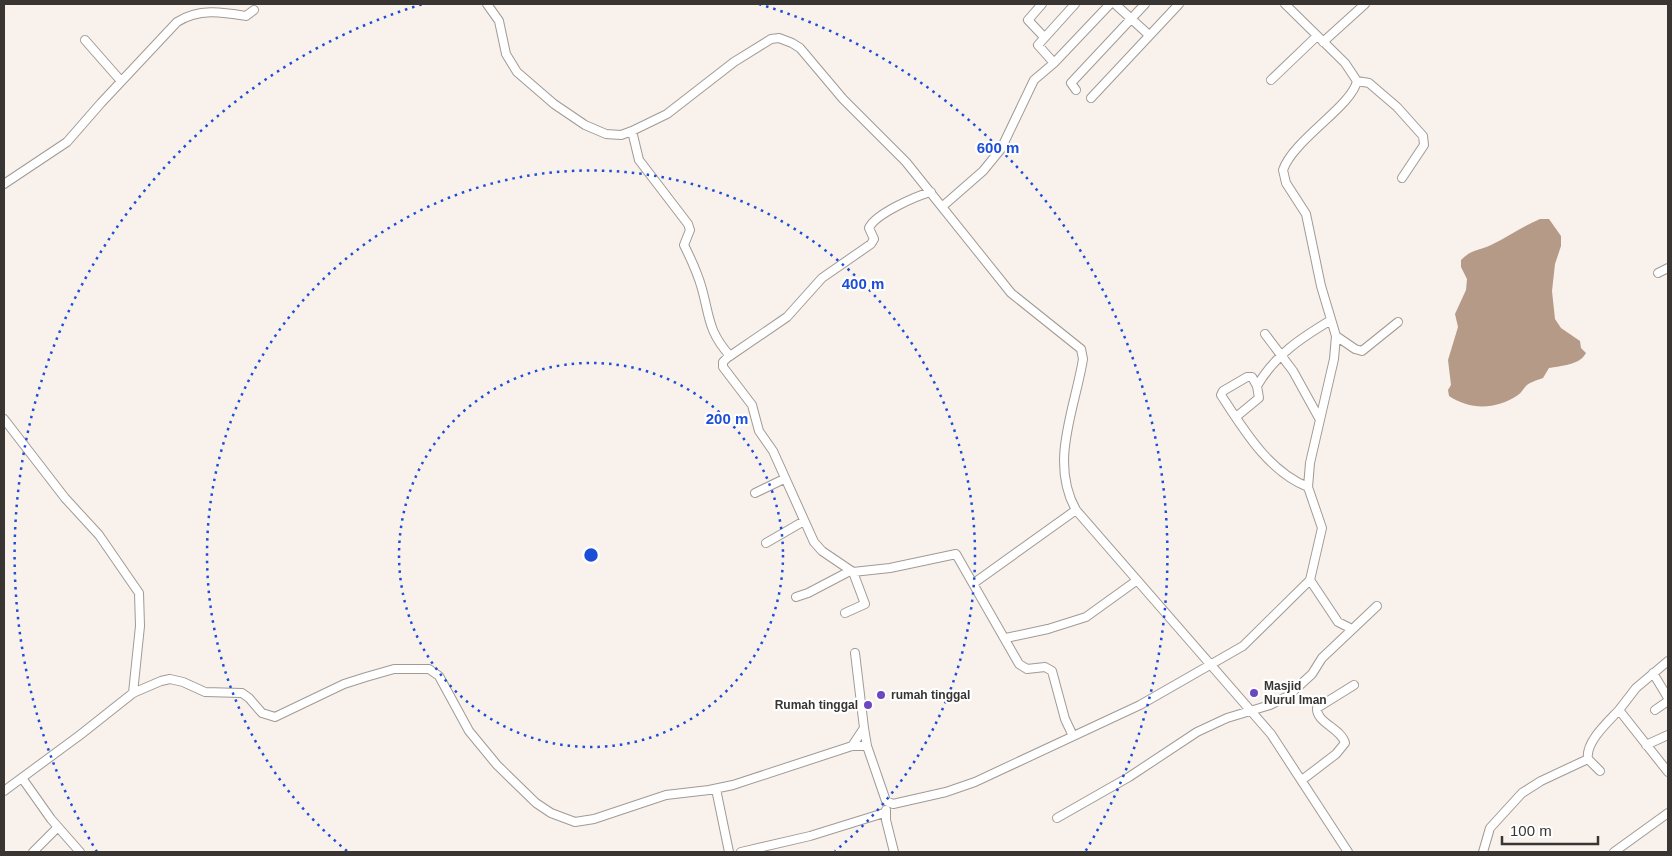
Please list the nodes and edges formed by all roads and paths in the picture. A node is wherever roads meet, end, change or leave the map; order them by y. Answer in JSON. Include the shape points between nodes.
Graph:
{"nodes":[{"id":1,"x":487,"y":4,"type":"edge"},
{"id":2,"x":1042,"y":4,"type":"edge"},
{"id":3,"x":1076,"y":4,"type":"edge"},
{"id":4,"x":1110,"y":4,"type":"edge"},
{"id":5,"x":1115,"y":4,"type":"edge"},
{"id":6,"x":1145,"y":4,"type":"edge"},
{"id":7,"x":1179,"y":4,"type":"edge"},
{"id":8,"x":1286,"y":4,"type":"edge"},
{"id":9,"x":1365,"y":4,"type":"edge"},
{"id":10,"x":254,"y":10,"type":"dead end"},
{"id":11,"x":1132,"y":18,"type":"junction"},
{"id":12,"x":1149,"y":35,"type":"junction"},
{"id":13,"x":1317,"y":36,"type":"junction"},
{"id":14,"x":1044,"y":37,"type":"junction"},
{"id":15,"x":85,"y":40,"type":"dead end"},
{"id":16,"x":1323,"y":42,"type":"junction"},
{"id":17,"x":1054,"y":63,"type":"junction"},
{"id":18,"x":1272,"y":80,"type":"dead end"},
{"id":19,"x":1356,"y":80,"type":"junction"},
{"id":20,"x":121,"y":81,"type":"junction"},
{"id":21,"x":1076,"y":90,"type":"dead end"},
{"id":22,"x":1091,"y":98,"type":"dead end"},
{"id":23,"x":632,"y":131,"type":"junction"},
{"id":24,"x":1402,"y":178,"type":"dead end"},
{"id":25,"x":4,"y":184,"type":"edge"},
{"id":26,"x":931,"y":192,"type":"junction"},
{"id":27,"x":943,"y":206,"type":"junction"},
{"id":28,"x":1668,"y":268,"type":"edge"},
{"id":29,"x":1658,"y":273,"type":"dead end"},
{"id":30,"x":1331,"y":320,"type":"junction"},
{"id":31,"x":1398,"y":322,"type":"dead end"},
{"id":32,"x":1265,"y":334,"type":"dead end"},
{"id":33,"x":1336,"y":336,"type":"junction"},
{"id":34,"x":1280,"y":354,"type":"junction"},
{"id":35,"x":730,"y":356,"type":"junction"},
{"id":36,"x":1257,"y":386,"type":"junction"},
{"id":37,"x":1236,"y":417,"type":"junction"},
{"id":38,"x":1320,"y":418,"type":"junction"},
{"id":39,"x":4,"y":419,"type":"edge"},
{"id":40,"x":784,"y":479,"type":"junction"},
{"id":41,"x":1308,"y":487,"type":"junction"},
{"id":42,"x":755,"y":493,"type":"dead end"},
{"id":43,"x":1076,"y":510,"type":"junction"},
{"id":44,"x":804,"y":521,"type":"junction"},
{"id":45,"x":766,"y":543,"type":"dead end"},
{"id":46,"x":851,"y":572,"type":"junction"},
{"id":47,"x":1310,"y":580,"type":"junction"},
{"id":48,"x":1136,"y":581,"type":"junction"},
{"id":49,"x":974,"y":583,"type":"junction"},
{"id":50,"x":796,"y":597,"type":"dead end"},
{"id":51,"x":1377,"y":606,"type":"dead end"},
{"id":52,"x":845,"y":613,"type":"dead end"},
{"id":53,"x":1352,"y":629,"type":"junction"},
{"id":54,"x":1006,"y":638,"type":"junction"},
{"id":55,"x":855,"y":653,"type":"dead end"},
{"id":56,"x":1668,"y":661,"type":"edge"},
{"id":57,"x":1211,"y":665,"type":"junction"},
{"id":58,"x":1653,"y":673,"type":"junction"},
{"id":59,"x":1354,"y":684,"type":"dead end"},
{"id":60,"x":132,"y":693,"type":"junction"},
{"id":61,"x":1668,"y":700,"type":"edge"},
{"id":62,"x":1619,"y":710,"type":"junction"},
{"id":63,"x":1655,"y":710,"type":"dead end"},
{"id":64,"x":1252,"y":711,"type":"junction"},
{"id":65,"x":864,"y":728,"type":"junction"},
{"id":66,"x":1668,"y":735,"type":"edge"},
{"id":67,"x":1073,"y":736,"type":"junction"},
{"id":68,"x":852,"y":746,"type":"junction"},
{"id":69,"x":867,"y":746,"type":"junction"},
{"id":70,"x":1646,"y":746,"type":"junction"},
{"id":71,"x":1588,"y":759,"type":"junction"},
{"id":72,"x":1600,"y":771,"type":"dead end"},
{"id":73,"x":1668,"y":772,"type":"edge"},
{"id":74,"x":22,"y":778,"type":"junction"},
{"id":75,"x":1302,"y":780,"type":"junction"},
{"id":76,"x":716,"y":789,"type":"junction"},
{"id":77,"x":4,"y":790,"type":"edge"},
{"id":78,"x":888,"y":803,"type":"junction"},
{"id":79,"x":884,"y":813,"type":"junction"},
{"id":80,"x":1668,"y":813,"type":"edge"},
{"id":81,"x":1058,"y":818,"type":"dead end"},
{"id":82,"x":58,"y":827,"type":"junction"},
{"id":83,"x":32,"y":852,"type":"edge"},
{"id":84,"x":80,"y":852,"type":"edge"},
{"id":85,"x":729,"y":852,"type":"edge"},
{"id":86,"x":741,"y":852,"type":"edge"},
{"id":87,"x":894,"y":852,"type":"edge"},
{"id":88,"x":1348,"y":852,"type":"edge"},
{"id":89,"x":1483,"y":852,"type":"edge"},
{"id":90,"x":1614,"y":852,"type":"edge"}],
"edges":[{"from":1,"to":23,"type":"street","via":[[501,26],[509,61],[523,77],[554,104],[593,130],[613,135]]},
{"from":2,"to":14,"type":"street","via":[[1028,21]]},
{"from":3,"to":14,"type":"street"},
{"from":4,"to":17,"type":"street"},
{"from":5,"to":11,"type":"street"},
{"from":6,"to":11,"type":"street"},
{"from":7,"to":12,"type":"street"},
{"from":8,"to":13,"type":"street"},
{"from":9,"to":16,"type":"street"},
{"from":10,"to":20,"type":"street","via":[[246,16],[213,11],[182,19]]},
{"from":11,"to":12,"type":"street"},
{"from":11,"to":21,"type":"street","via":[[1071,83]]},
{"from":12,"to":22,"type":"street"},
{"from":13,"to":16,"type":"street"},
{"from":13,"to":18,"type":"street"},
{"from":14,"to":17,"type":"street","via":[[1039,47]]},
{"from":15,"to":20,"type":"street"},
{"from":16,"to":19,"type":"street","via":[[1345,62]]},
{"from":17,"to":27,"type":"street","via":[[1041,72],[1028,88],[1001,149],[983,171]]},
{"from":19,"to":24,"type":"street","via":[[1369,83],[1398,106],[1423,136],[1424,146]]},
{"from":19,"to":30,"type":"street","via":[[1350,94],[1291,155],[1283,170],[1286,184],[1306,214]]},
{"from":20,"to":25,"type":"street","via":[[67,142]]},
{"from":23,"to":26,"type":"street","via":[[682,104],[748,52],[779,38],[800,48],[843,99]]},
{"from":23,"to":35,"type":"street","via":[[639,160],[688,224],[690,230],[684,245],[700,281],[712,330]]},
{"from":26,"to":27,"type":"street"},
{"from":26,"to":35,"type":"street","via":[[901,204],[873,221],[869,228],[874,239],[871,244],[822,278],[787,317]]},
{"from":27,"to":43,"type":"street","via":[[1011,293],[1083,352],[1063,460],[1066,490]]},
{"from":28,"to":29,"type":"street"},
{"from":30,"to":33,"type":"street"},
{"from":30,"to":34,"type":"street"},
{"from":31,"to":33,"type":"street","via":[[1362,351]]},
{"from":32,"to":34,"type":"street"},
{"from":33,"to":38,"type":"street"},
{"from":34,"to":36,"type":"street"},
{"from":34,"to":38,"type":"street"},
{"from":35,"to":40,"type":"street","via":[[723,362],[723,367],[752,405],[759,431],[772,448]]},
{"from":36,"to":37,"type":"street","via":[[1259,398]]},
{"from":36,"to":37,"type":"street","via":[[1250,376],[1223,391],[1221,395]]},
{"from":37,"to":41,"type":"street","via":[[1250,438],[1286,476]]},
{"from":38,"to":41,"type":"street"},
{"from":39,"to":60,"type":"street","via":[[65,498],[99,535],[139,593],[140,633]]},
{"from":40,"to":42,"type":"street"},
{"from":40,"to":44,"type":"street"},
{"from":41,"to":47,"type":"street","via":[[1322,528]]},
{"from":43,"to":48,"type":"street"},
{"from":43,"to":49,"type":"street"},
{"from":44,"to":45,"type":"street"},
{"from":44,"to":46,"type":"street","via":[[817,546]]},
{"from":46,"to":49,"type":"street","via":[[890,568],[954,553]]},
{"from":46,"to":50,"type":"street"},
{"from":46,"to":52,"type":"street","via":[[865,604]]},
{"from":47,"to":53,"type":"street","via":[[1338,622]]},
{"from":47,"to":57,"type":"street","via":[[1244,646]]},
{"from":48,"to":54,"type":"street","via":[[1086,617]]},
{"from":48,"to":57,"type":"street"},
{"from":49,"to":54,"type":"street"},
{"from":51,"to":53,"type":"street"},
{"from":53,"to":64,"type":"street","via":[[1322,658],[1300,687],[1278,702]]},
{"from":54,"to":67,"type":"street","via":[[1022,667],[1052,671]]},
{"from":55,"to":65,"type":"street"},
{"from":56,"to":58,"type":"street"},
{"from":57,"to":64,"type":"street"},
{"from":57,"to":67,"type":"street","via":[[1140,705]]},
{"from":58,"to":61,"type":"street"},
{"from":58,"to":62,"type":"street","via":[[1630,694]]},
{"from":59,"to":75,"type":"street","via":[[1317,708],[1320,718],[1341,735],[1344,743],[1336,754]]},
{"from":60,"to":74,"type":"street"},
{"from":60,"to":76,"type":"street","via":[[170,679],[205,692],[242,693],[262,713],[275,718],[344,684],[394,669],[424,668],[439,676],[470,731],[497,765],[536,803],[560,817],[575,822],[588,821],[666,795]]},
{"from":61,"to":63,"type":"street"},
{"from":62,"to":70,"type":"street"},
{"from":62,"to":71,"type":"street","via":[[1603,725],[1589,750]]},
{"from":64,"to":75,"type":"street"},
{"from":64,"to":81,"type":"street","via":[[1197,732]]},
{"from":65,"to":68,"type":"street"},
{"from":65,"to":69,"type":"street"},
{"from":66,"to":70,"type":"street"},
{"from":67,"to":78,"type":"street","via":[[961,788]]},
{"from":68,"to":69,"type":"street"},
{"from":68,"to":76,"type":"street"},
{"from":69,"to":78,"type":"street"},
{"from":70,"to":73,"type":"street"},
{"from":71,"to":72,"type":"street"},
{"from":71,"to":89,"type":"street","via":[[1522,793],[1490,828]]},
{"from":74,"to":77,"type":"street"},
{"from":74,"to":82,"type":"street"},
{"from":75,"to":88,"type":"street"},
{"from":76,"to":85,"type":"street"},
{"from":78,"to":79,"type":"street"},
{"from":79,"to":86,"type":"street","via":[[810,836]]},
{"from":79,"to":87,"type":"street"},
{"from":80,"to":90,"type":"street"},
{"from":82,"to":83,"type":"street"},
{"from":82,"to":84,"type":"street"}]}
